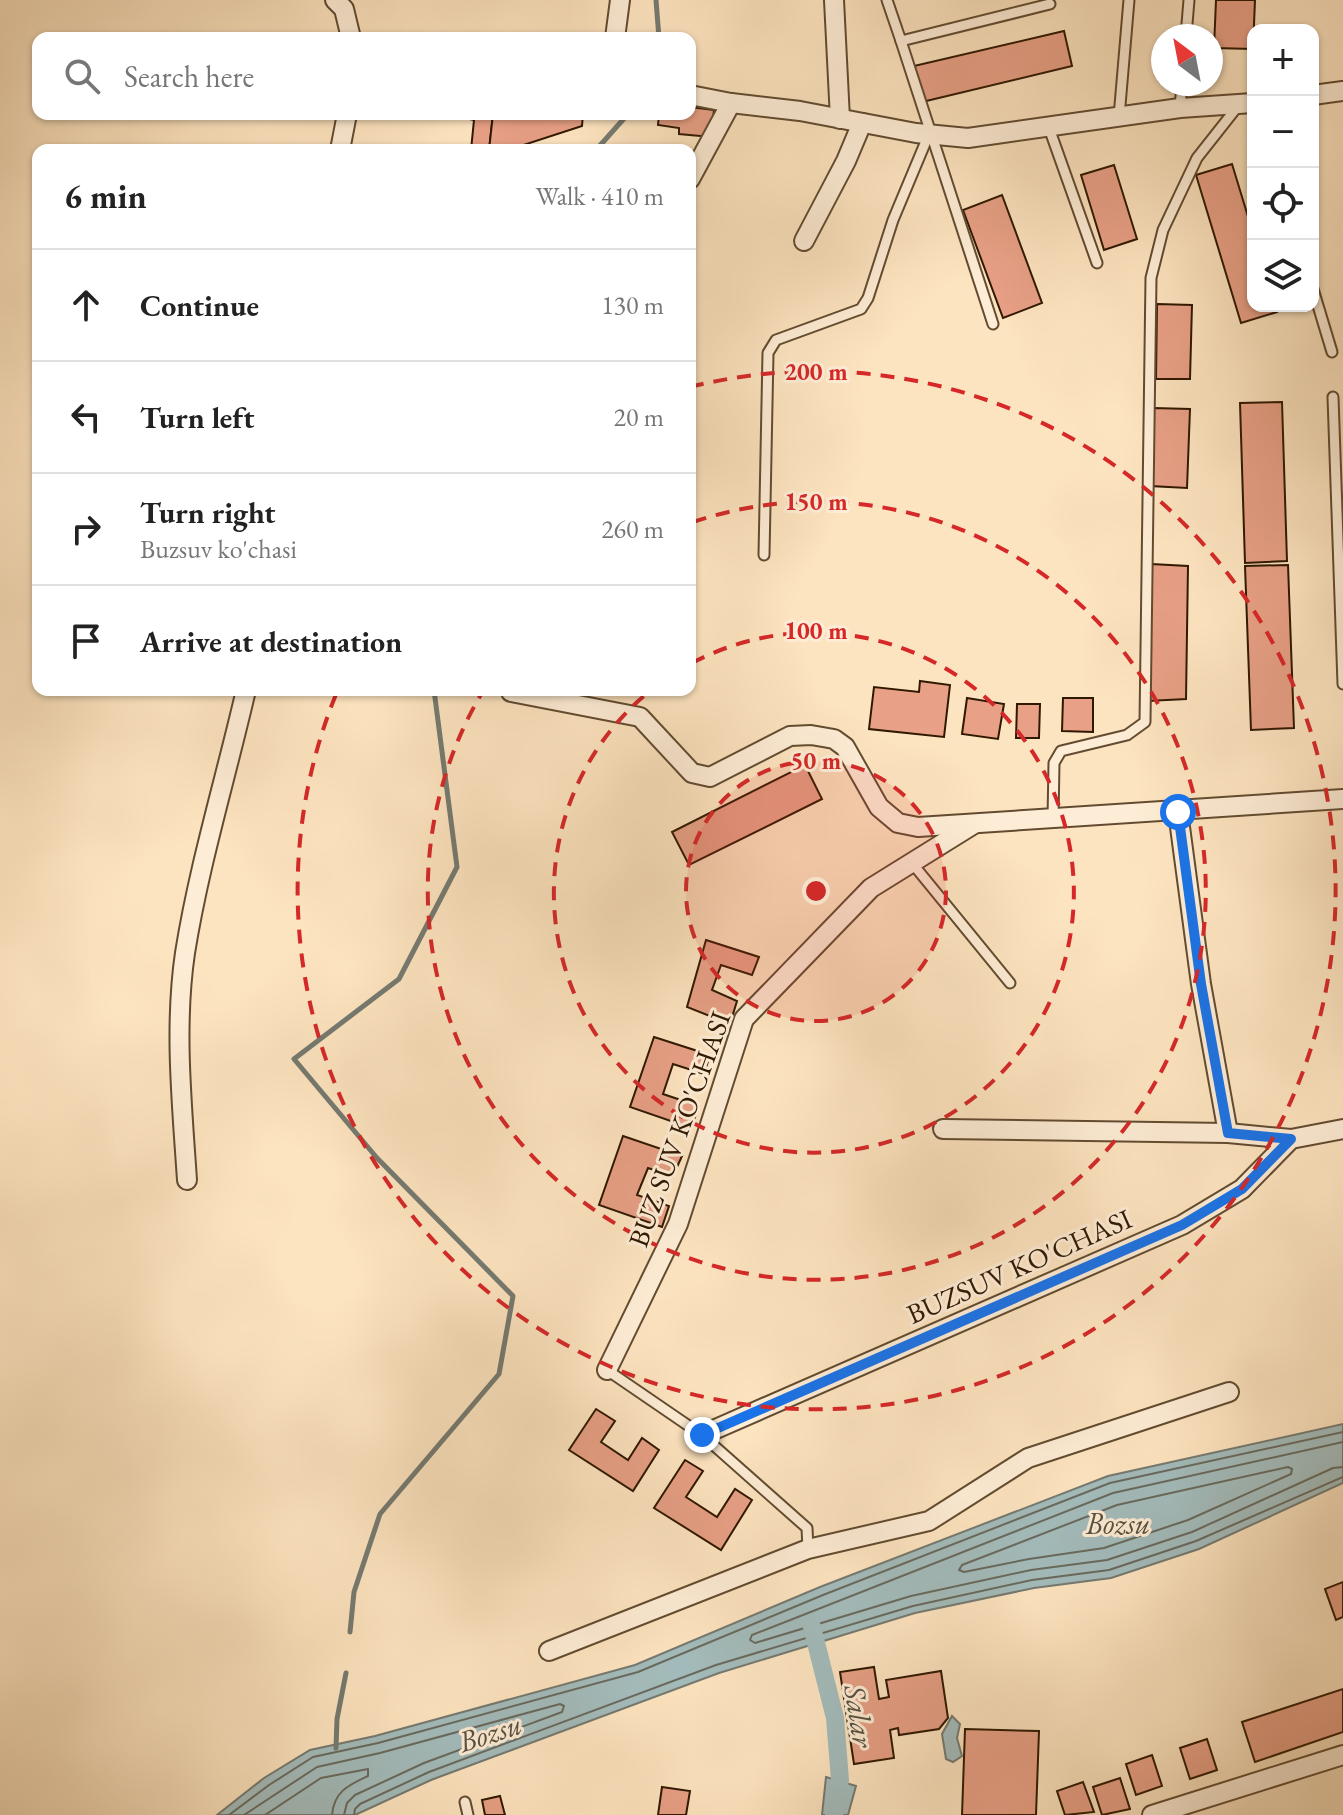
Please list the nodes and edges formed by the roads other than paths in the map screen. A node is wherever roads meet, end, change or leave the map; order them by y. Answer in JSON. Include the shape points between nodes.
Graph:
{"nodes":[{"id":1,"x":335,"y":0,"type":"edge"},
{"id":2,"x":620,"y":0,"type":"edge"},
{"id":3,"x":834,"y":0,"type":"edge"},
{"id":4,"x":887,"y":0,"type":"edge"},
{"id":5,"x":1129,"y":0,"type":"edge"},
{"id":6,"x":1189,"y":0,"type":"edge"},
{"id":7,"x":1050,"y":4,"type":"dead end"},
{"id":8,"x":1187,"y":24,"type":"edge"},
{"id":9,"x":350,"y":32,"type":"edge"},
{"id":10,"x":616,"y":32,"type":"edge"},
{"id":11,"x":901,"y":41,"type":"junction"},
{"id":12,"x":1343,"y":91,"type":"edge"},
{"id":13,"x":1319,"y":94,"type":"edge"},
{"id":14,"x":696,"y":95,"type":"edge"},
{"id":15,"x":1181,"y":96,"type":"edge"},
{"id":16,"x":731,"y":103,"type":"junction"},
{"id":17,"x":1245,"y":104,"type":"edge"},
{"id":18,"x":1180,"y":108,"type":"junction"},
{"id":19,"x":1119,"y":117,"type":"junction"},
{"id":20,"x":840,"y":119,"type":"junction"},
{"id":21,"x":346,"y":120,"type":"edge"},
{"id":22,"x":862,"y":123,"type":"junction"},
{"id":23,"x":1049,"y":128,"type":"junction"},
{"id":24,"x":929,"y":134,"type":"junction"},
{"id":25,"x":341,"y":144,"type":"edge"},
{"id":26,"x":696,"y":168,"type":"edge"},
{"id":27,"x":804,"y":241,"type":"dead end"},
{"id":28,"x":1097,"y":263,"type":"dead end"},
{"id":29,"x":1319,"y":309,"type":"edge"},
{"id":30,"x":993,"y":324,"type":"dead end"},
{"id":31,"x":1332,"y":352,"type":"dead end"},
{"id":32,"x":1333,"y":397,"type":"dead end"},
{"id":33,"x":764,"y":555,"type":"dead end"},
{"id":34,"x":1343,"y":684,"type":"edge"},
{"id":35,"x":245,"y":696,"type":"edge"},
{"id":36,"x":532,"y":696,"type":"edge"},
{"id":37,"x":1343,"y":799,"type":"edge"},
{"id":38,"x":1178,"y":812,"type":"junction"},
{"id":39,"x":1053,"y":819,"type":"junction"},
{"id":40,"x":976,"y":823,"type":"junction"},
{"id":41,"x":912,"y":863,"type":"junction"},
{"id":42,"x":1010,"y":983,"type":"dead end"},
{"id":43,"x":943,"y":1129,"type":"dead end"},
{"id":44,"x":1343,"y":1129,"type":"edge"},
{"id":45,"x":1228,"y":1133,"type":"junction"},
{"id":46,"x":1291,"y":1139,"type":"junction"},
{"id":47,"x":187,"y":1180,"type":"dead end"},
{"id":48,"x":607,"y":1370,"type":"joint"},
{"id":49,"x":1229,"y":1392,"type":"dead end"},
{"id":50,"x":702,"y":1435,"type":"junction"},
{"id":51,"x":808,"y":1549,"type":"junction"},
{"id":52,"x":549,"y":1651,"type":"dead end"},
{"id":53,"x":1343,"y":1755,"type":"edge"},
{"id":54,"x":465,"y":1802,"type":"dead end"},
{"id":55,"x":1178,"y":1811,"type":"edge"},
{"id":56,"x":468,"y":1815,"type":"edge"},
{"id":57,"x":1152,"y":1815,"type":"edge"}],
"edges":[{"from":1,"to":9,"type":"street","via":[[344,9]]},
{"from":2,"to":10,"type":"street"},
{"from":3,"to":20,"type":"street"},
{"from":4,"to":11,"type":"lane"},
{"from":5,"to":19,"type":"lane"},
{"from":6,"to":8,"type":"lane"},
{"from":7,"to":11,"type":"lane"},
{"from":11,"to":24,"type":"lane"},
{"from":12,"to":13,"type":"street"},
{"from":14,"to":16,"type":"street"},
{"from":15,"to":18,"type":"lane"},
{"from":16,"to":20,"type":"street"},
{"from":16,"to":26,"type":"street"},
{"from":17,"to":18,"type":"street"},
{"from":17,"to":39,"type":"lane","via":[[1197,158],[1163,230],[1151,278],[1145,722],[1127,735],[1061,751],[1054,763]]},
{"from":18,"to":19,"type":"street"},
{"from":19,"to":23,"type":"street"},
{"from":20,"to":22,"type":"street"},
{"from":21,"to":25,"type":"street"},
{"from":22,"to":24,"type":"street"},
{"from":22,"to":27,"type":"street"},
{"from":23,"to":24,"type":"street","via":[[968,138]]},
{"from":23,"to":28,"type":"lane"},
{"from":24,"to":30,"type":"lane"},
{"from":24,"to":33,"type":"lane","via":[[861,309],[776,340],[768,353]]},
{"from":29,"to":31,"type":"lane"},
{"from":32,"to":34,"type":"lane"},
{"from":35,"to":47,"type":"street","via":[[185,954],[181,1080]]},
{"from":36,"to":40,"type":"street","via":[[640,717],[692,773],[710,777],[790,736],[834,739],[845,747],[879,807],[898,823]]},
{"from":37,"to":38,"type":"street"},
{"from":38,"to":39,"type":"street"},
{"from":38,"to":45,"type":"street"},
{"from":39,"to":40,"type":"street"},
{"from":40,"to":41,"type":"street","name":"BUZ SUV KO'CHASI"},
{"from":41,"to":42,"type":"lane"},
{"from":41,"to":48,"type":"street","name":"BUZ SUV KO'CHASI","via":[[871,888],[744,1019],[678,1224]]},
{"from":43,"to":45,"type":"street"},
{"from":44,"to":46,"type":"street"},
{"from":45,"to":46,"type":"street"},
{"from":46,"to":50,"type":"street","name":"BUZSUV KO'CHASI","via":[[1242,1189],[1182,1225]]},
{"from":48,"to":50,"type":"lane","name":"BUZ SUV KO'CHASI"},
{"from":49,"to":51,"type":"street","via":[[1028,1458],[929,1521]]},
{"from":50,"to":51,"type":"lane","name":"BUZ SUV KO'CHASI","via":[[807,1528]]},
{"from":51,"to":52,"type":"street"},
{"from":53,"to":55,"type":"street"},
{"from":54,"to":56,"type":"lane"},
{"from":55,"to":57,"type":"street"}]}
